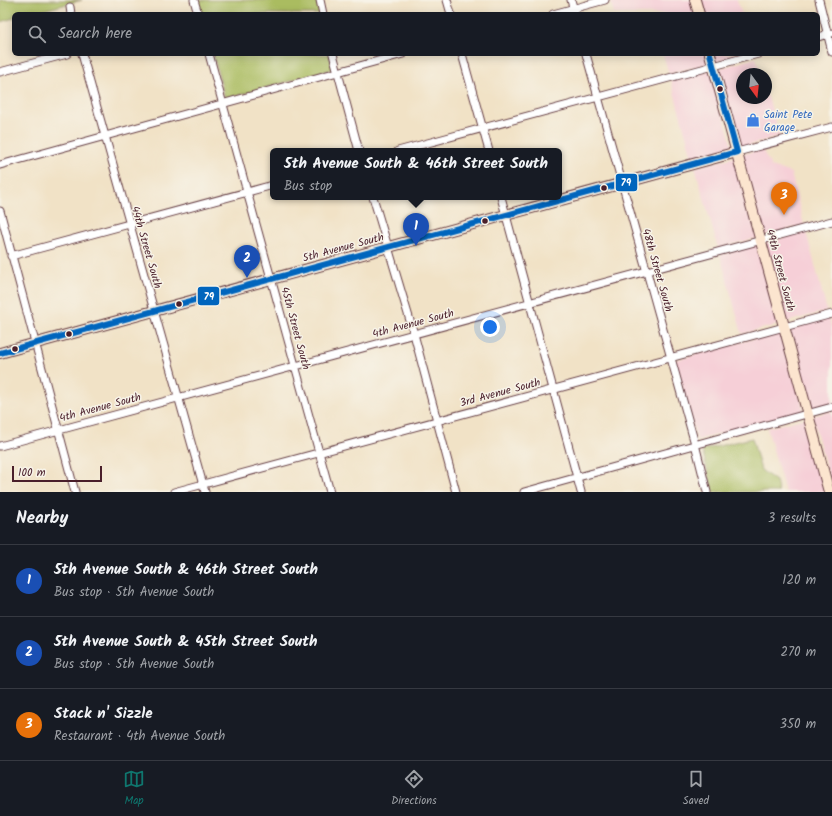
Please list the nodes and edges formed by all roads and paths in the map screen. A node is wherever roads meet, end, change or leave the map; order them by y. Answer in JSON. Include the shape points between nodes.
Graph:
{"nodes":[{"id":1,"x":194,"y":0,"type":"edge"},
{"id":2,"x":320,"y":0,"type":"edge"},
{"id":3,"x":447,"y":0,"type":"edge"},
{"id":4,"x":571,"y":0,"type":"edge"},
{"id":5,"x":604,"y":0,"type":"edge"},
{"id":6,"x":695,"y":0,"type":"edge"},
{"id":7,"x":820,"y":0,"type":"edge"},
{"id":8,"x":574,"y":11,"type":"edge"},
{"id":9,"x":197,"y":12,"type":"edge"},
{"id":10,"x":323,"y":12,"type":"edge"},
{"id":11,"x":450,"y":12,"type":"edge"},
{"id":12,"x":698,"y":12,"type":"edge"},
{"id":13,"x":830,"y":34,"type":"edge"},
{"id":14,"x":820,"y":36,"type":"edge"},
{"id":15,"x":832,"y":52,"type":"edge"},
{"id":16,"x":60,"y":56,"type":"edge"},
{"id":17,"x":83,"y":56,"type":"edge"},
{"id":18,"x":210,"y":56,"type":"edge"},
{"id":19,"x":333,"y":56,"type":"edge"},
{"id":20,"x":397,"y":56,"type":"edge"},
{"id":21,"x":463,"y":56,"type":"edge"},
{"id":22,"x":587,"y":56,"type":"edge"},
{"id":23,"x":710,"y":56,"type":"edge"},
{"id":24,"x":750,"y":56,"type":"edge"},
{"id":25,"x":713,"y":66,"type":"junction"},
{"id":26,"x":0,"y":72,"type":"edge"},
{"id":27,"x":337,"y":72,"type":"junction"},
{"id":28,"x":598,"y":97,"type":"junction"},
{"id":29,"x":223,"y":104,"type":"junction"},
{"id":30,"x":832,"y":127,"type":"edge"},
{"id":31,"x":482,"y":128,"type":"junction"},
{"id":32,"x":105,"y":136,"type":"junction"},
{"id":33,"x":358,"y":148,"type":"edge"},
{"id":34,"x":409,"y":148,"type":"edge"},
{"id":35,"x":488,"y":148,"type":"edge"},
{"id":36,"x":737,"y":152,"type":"junction"},
{"id":37,"x":0,"y":165,"type":"edge"},
{"id":38,"x":622,"y":184,"type":"junction"},
{"id":39,"x":270,"y":186,"type":"edge"},
{"id":40,"x":247,"y":192,"type":"junction"},
{"id":41,"x":374,"y":200,"type":"edge"},
{"id":42,"x":502,"y":200,"type":"edge"},
{"id":43,"x":0,"y":211,"type":"edge"},
{"id":44,"x":506,"y":215,"type":"junction"},
{"id":45,"x":832,"y":221,"type":"edge"},
{"id":46,"x":130,"y":224,"type":"junction"},
{"id":47,"x":760,"y":240,"type":"junction"},
{"id":48,"x":387,"y":247,"type":"junction"},
{"id":49,"x":11,"y":256,"type":"junction"},
{"id":50,"x":647,"y":271,"type":"junction"},
{"id":51,"x":271,"y":279,"type":"junction"},
{"id":52,"x":530,"y":302,"type":"junction"},
{"id":53,"x":154,"y":311,"type":"junction"},
{"id":54,"x":832,"y":314,"type":"edge"},
{"id":55,"x":784,"y":327,"type":"junction"},
{"id":56,"x":414,"y":334,"type":"junction"},
{"id":57,"x":36,"y":343,"type":"junction"},
{"id":58,"x":0,"y":353,"type":"edge"},
{"id":59,"x":671,"y":357,"type":"junction"},
{"id":60,"x":295,"y":366,"type":"junction"},
{"id":61,"x":554,"y":388,"type":"junction"},
{"id":62,"x":178,"y":398,"type":"junction"},
{"id":63,"x":832,"y":407,"type":"edge"},
{"id":64,"x":808,"y":414,"type":"junction"},
{"id":65,"x":437,"y":420,"type":"junction"},
{"id":66,"x":59,"y":430,"type":"junction"},
{"id":67,"x":696,"y":444,"type":"junction"},
{"id":68,"x":0,"y":446,"type":"edge"},
{"id":69,"x":319,"y":452,"type":"junction"},
{"id":70,"x":577,"y":478,"type":"junction"},
{"id":71,"x":202,"y":484,"type":"junction"},
{"id":72,"x":75,"y":492,"type":"edge"},
{"id":73,"x":174,"y":492,"type":"edge"},
{"id":74,"x":205,"y":492,"type":"edge"},
{"id":75,"x":330,"y":492,"type":"edge"},
{"id":76,"x":456,"y":492,"type":"edge"},
{"id":77,"x":524,"y":492,"type":"edge"},
{"id":78,"x":581,"y":492,"type":"edge"},
{"id":79,"x":707,"y":492,"type":"edge"},
{"id":80,"x":830,"y":492,"type":"edge"}],
"edges":[{"from":1,"to":9,"type":"street"},
{"from":2,"to":10,"type":"street"},
{"from":3,"to":11,"type":"street"},
{"from":4,"to":8,"type":"street"},
{"from":5,"to":8,"type":"street"},
{"from":6,"to":12,"type":"street"},
{"from":7,"to":13,"type":"street"},
{"from":13,"to":14,"type":"street"},
{"from":13,"to":15,"type":"street"},
{"from":16,"to":26,"type":"street"},
{"from":17,"to":32,"type":"street","name":"44th Street South"},
{"from":18,"to":29,"type":"street","name":"45th Street South"},
{"from":19,"to":27,"type":"street"},
{"from":20,"to":27,"type":"street"},
{"from":21,"to":31,"type":"street"},
{"from":22,"to":28,"type":"street","name":"48th Street South"},
{"from":23,"to":25,"type":"street","name":"49th Street South"},
{"from":24,"to":25,"type":"street"},
{"from":25,"to":28,"type":"street"},
{"from":25,"to":36,"type":"street","name":"49th Street South"},
{"from":27,"to":29,"type":"street"},
{"from":27,"to":33,"type":"street"},
{"from":28,"to":31,"type":"street"},
{"from":28,"to":38,"type":"street","name":"48th Street South"},
{"from":29,"to":32,"type":"street"},
{"from":29,"to":40,"type":"street","name":"45th Street South"},
{"from":30,"to":36,"type":"street","name":"5th Avenue South"},
{"from":31,"to":34,"type":"street"},
{"from":31,"to":35,"type":"street"},
{"from":32,"to":37,"type":"street"},
{"from":32,"to":46,"type":"street","name":"44th Street South"},
{"from":36,"to":38,"type":"street","name":"5th Avenue South"},
{"from":36,"to":47,"type":"street","name":"49th Street South"},
{"from":38,"to":44,"type":"street","name":"5th Avenue South"},
{"from":38,"to":50,"type":"street","name":"48th Street South"},
{"from":39,"to":40,"type":"street"},
{"from":40,"to":46,"type":"street"},
{"from":40,"to":51,"type":"street","name":"45th Street South"},
{"from":41,"to":48,"type":"street"},
{"from":42,"to":44,"type":"street"},
{"from":43,"to":49,"type":"street"},
{"from":44,"to":48,"type":"street","name":"5th Avenue South"},
{"from":44,"to":52,"type":"street"},
{"from":45,"to":47,"type":"street","name":"4th Avenue South"},
{"from":46,"to":49,"type":"street"},
{"from":46,"to":53,"type":"street","name":"44th Street South"},
{"from":47,"to":50,"type":"street","name":"4th Avenue South"},
{"from":47,"to":55,"type":"street","name":"49th Street South"},
{"from":48,"to":51,"type":"street","name":"5th Avenue South"},
{"from":48,"to":56,"type":"street"},
{"from":49,"to":57,"type":"street"},
{"from":50,"to":52,"type":"street","name":"4th Avenue South"},
{"from":50,"to":59,"type":"street","name":"48th Street South"},
{"from":51,"to":53,"type":"street","name":"5th Avenue South"},
{"from":51,"to":60,"type":"street","name":"45th Street South"},
{"from":52,"to":56,"type":"street","name":"4th Avenue South"},
{"from":52,"to":61,"type":"street"},
{"from":53,"to":57,"type":"street","name":"5th Avenue South"},
{"from":53,"to":62,"type":"street","name":"44th Street South"},
{"from":54,"to":55,"type":"street","name":"3rd Avenue South"},
{"from":55,"to":59,"type":"street","name":"3rd Avenue South"},
{"from":55,"to":64,"type":"street","name":"49th Street South"},
{"from":56,"to":60,"type":"street","name":"4th Avenue South"},
{"from":56,"to":65,"type":"street"},
{"from":57,"to":58,"type":"street","name":"5th Avenue South"},
{"from":57,"to":66,"type":"street"},
{"from":59,"to":61,"type":"street","name":"3rd Avenue South"},
{"from":59,"to":67,"type":"street","name":"48th Street South"},
{"from":60,"to":62,"type":"street","name":"4th Avenue South"},
{"from":60,"to":69,"type":"street","name":"45th Street South"},
{"from":61,"to":65,"type":"street","name":"3rd Avenue South"},
{"from":61,"to":70,"type":"street"},
{"from":62,"to":66,"type":"street","name":"4th Avenue South"},
{"from":62,"to":71,"type":"street","name":"44th Street South"},
{"from":63,"to":64,"type":"street"},
{"from":64,"to":67,"type":"street"},
{"from":64,"to":80,"type":"street","name":"49th Street South"},
{"from":65,"to":69,"type":"street","name":"3rd Avenue South"},
{"from":65,"to":76,"type":"street"},
{"from":66,"to":68,"type":"street","name":"4th Avenue South"},
{"from":66,"to":72,"type":"street"},
{"from":67,"to":70,"type":"street"},
{"from":67,"to":79,"type":"street","name":"48th Street South"},
{"from":69,"to":71,"type":"street","name":"3rd Avenue South"},
{"from":69,"to":75,"type":"street","name":"45th Street South"},
{"from":70,"to":77,"type":"street"},
{"from":70,"to":78,"type":"street"},
{"from":71,"to":73,"type":"street","name":"3rd Avenue South"},
{"from":71,"to":74,"type":"street","name":"44th Street South"}]}
